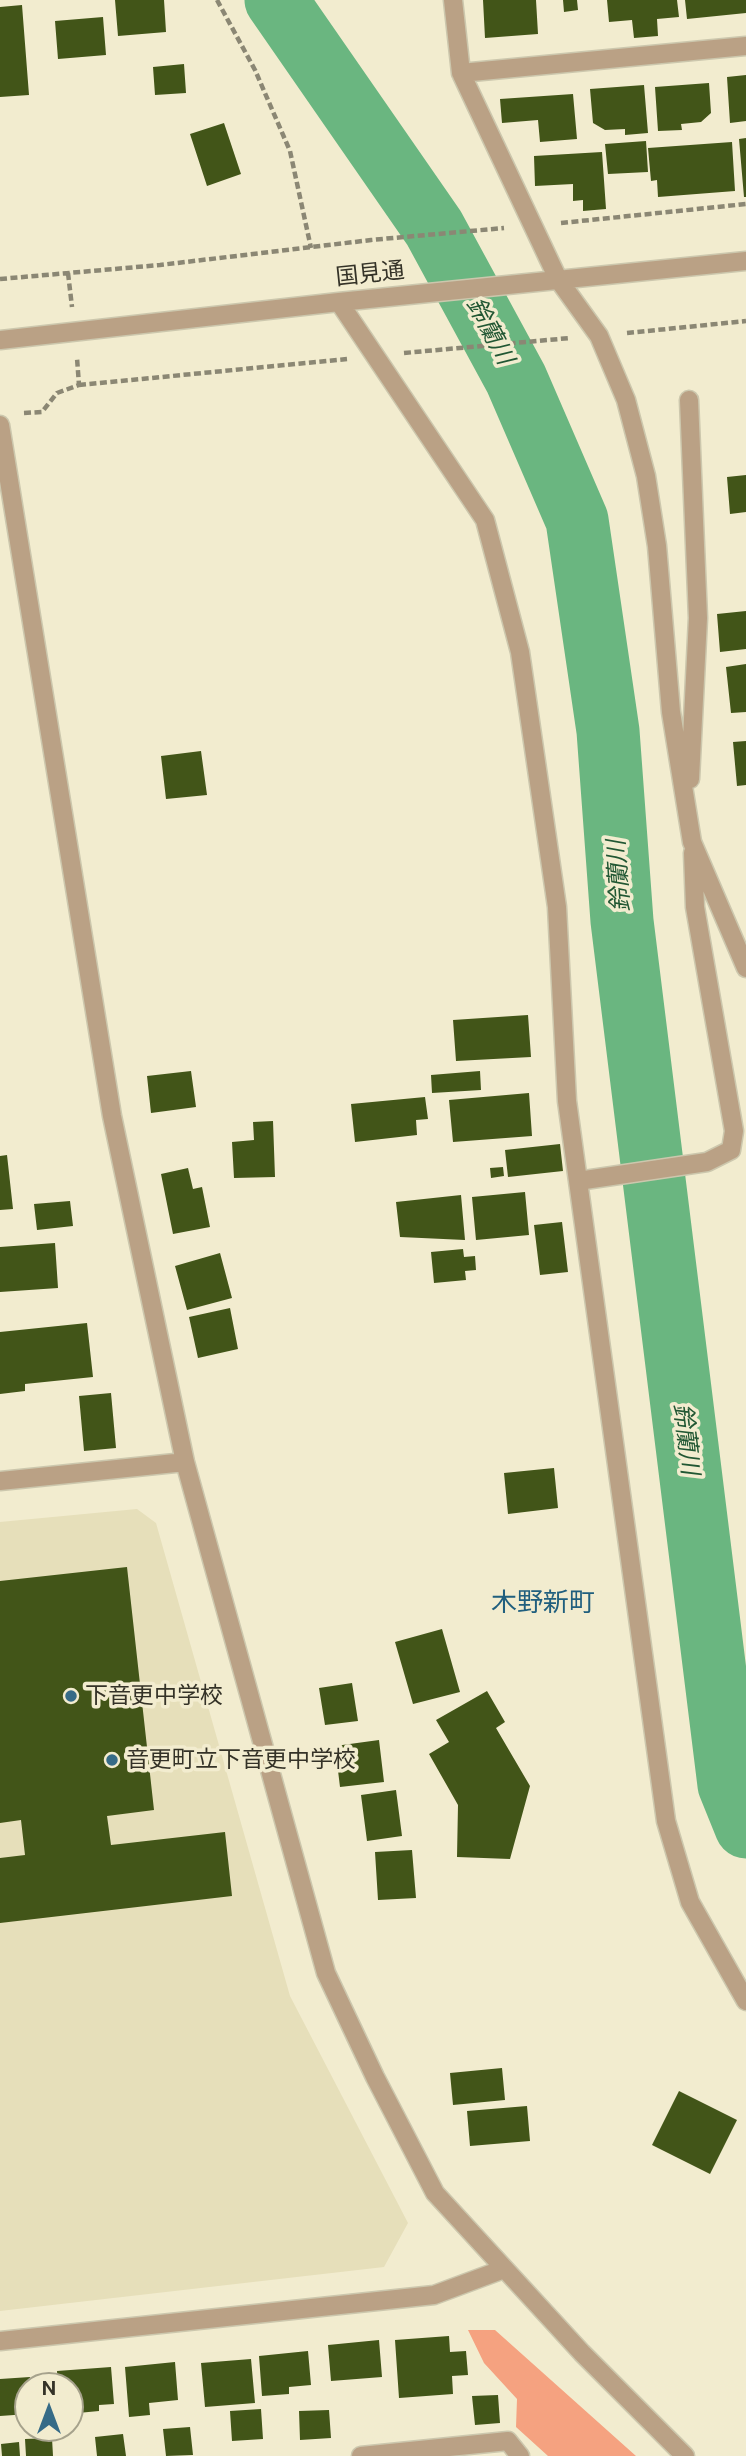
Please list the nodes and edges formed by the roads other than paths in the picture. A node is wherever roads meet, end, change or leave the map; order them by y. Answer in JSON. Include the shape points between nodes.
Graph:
{"nodes":[{"id":1,"x":453,"y":0,"type":"edge"},
{"id":2,"x":746,"y":46,"type":"edge"},
{"id":3,"x":461,"y":73,"type":"junction"},
{"id":4,"x":746,"y":261,"type":"edge"},
{"id":5,"x":558,"y":279,"type":"junction"},
{"id":6,"x":339,"y":302,"type":"junction"},
{"id":7,"x":0,"y":340,"type":"edge"},
{"id":8,"x":689,"y":400,"type":"dead end"},
{"id":9,"x":0,"y":425,"type":"edge"},
{"id":10,"x":688,"y":814,"type":"junction"},
{"id":11,"x":692,"y":842,"type":"junction"},
{"id":12,"x":746,"y":968,"type":"edge"},
{"id":13,"x":578,"y":1181,"type":"junction"},
{"id":14,"x":185,"y":1462,"type":"junction"},
{"id":15,"x":0,"y":1481,"type":"edge"},
{"id":16,"x":746,"y":2001,"type":"edge"},
{"id":17,"x":504,"y":2269,"type":"junction"},
{"id":18,"x":0,"y":2341,"type":"edge"},
{"id":19,"x":361,"y":2456,"type":"edge"},
{"id":20,"x":520,"y":2456,"type":"edge"},
{"id":21,"x":685,"y":2456,"type":"edge"}],
"edges":[{"from":1,"to":3,"type":"street"},
{"from":2,"to":3,"type":"street"},
{"from":3,"to":5,"type":"street"},
{"from":4,"to":5,"type":"street","name":"国見通"},
{"from":5,"to":6,"type":"street","name":"国見通"},
{"from":5,"to":10,"type":"street","via":[[600,336],[626,400],[646,477],[657,546],[671,712]]},
{"from":6,"to":7,"type":"street","name":"国見通"},
{"from":6,"to":13,"type":"street","via":[[485,520],[520,652],[557,906],[567,1101]]},
{"from":8,"to":10,"type":"street","via":[[698,618]]},
{"from":9,"to":14,"type":"street","via":[[112,1116]]},
{"from":10,"to":11,"type":"street"},
{"from":11,"to":12,"type":"street"},
{"from":11,"to":13,"type":"street","via":[[695,907],[734,1131],[731,1150],[707,1162]]},
{"from":13,"to":16,"type":"street","via":[[666,1821],[690,1902]]},
{"from":14,"to":15,"type":"street"},
{"from":14,"to":17,"type":"street","via":[[326,1973],[435,2193]]},
{"from":17,"to":18,"type":"street","via":[[434,2295]]},
{"from":17,"to":21,"type":"street"},
{"from":19,"to":20,"type":"street","via":[[508,2441]]}]}
